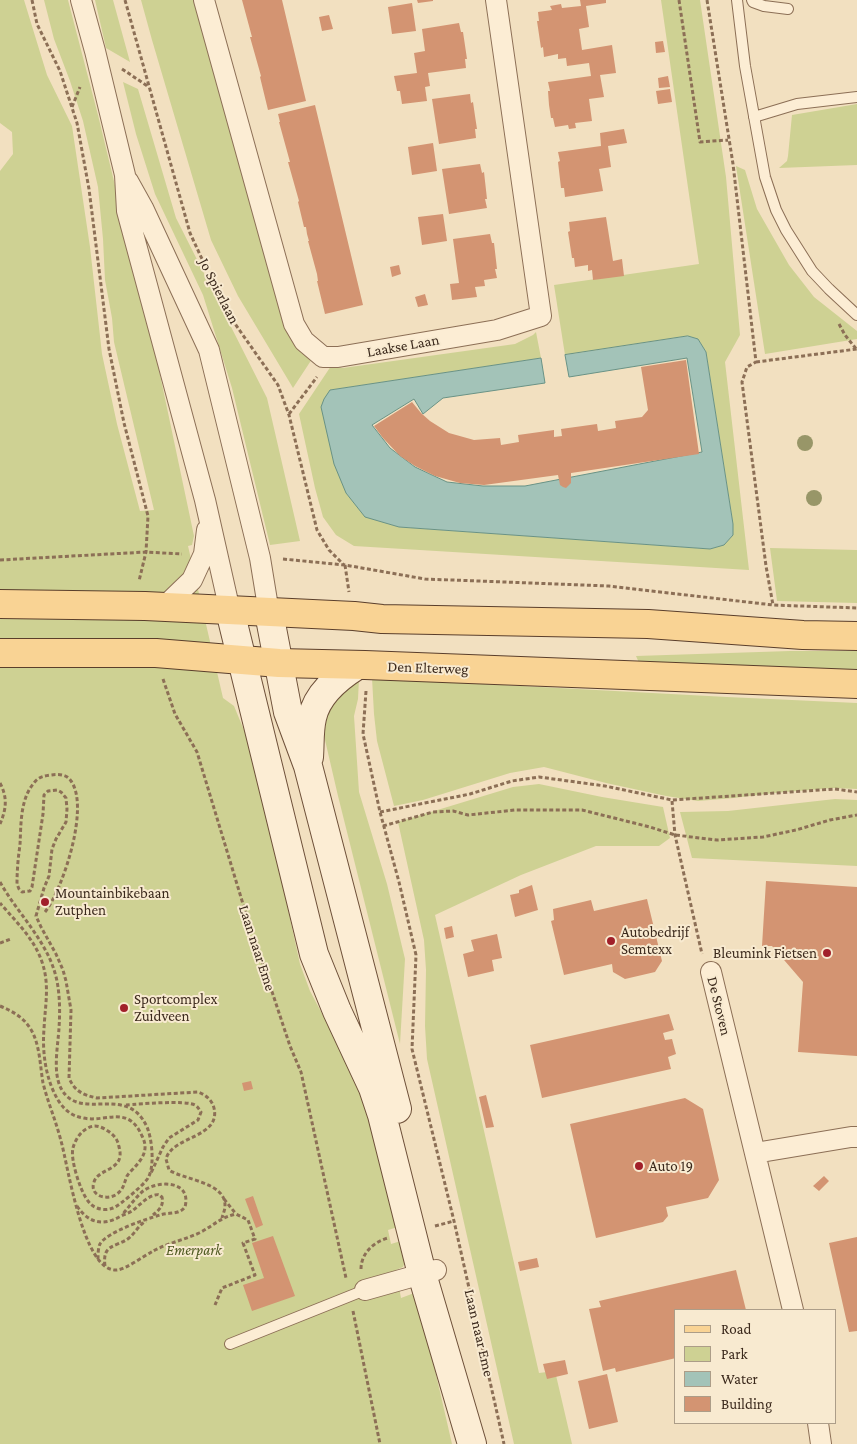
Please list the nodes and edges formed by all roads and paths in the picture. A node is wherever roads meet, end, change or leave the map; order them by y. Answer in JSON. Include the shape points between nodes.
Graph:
{"nodes":[{"id":1,"x":32,"y":0,"type":"edge"},
{"id":2,"x":81,"y":0,"type":"edge"},
{"id":3,"x":125,"y":0,"type":"edge"},
{"id":4,"x":204,"y":0,"type":"edge"},
{"id":5,"x":496,"y":0,"type":"edge"},
{"id":6,"x":679,"y":0,"type":"edge"},
{"id":7,"x":707,"y":0,"type":"edge"},
{"id":8,"x":737,"y":0,"type":"edge"},
{"id":9,"x":752,"y":0,"type":"edge"},
{"id":10,"x":788,"y":9,"type":"dead end"},
{"id":11,"x":857,"y":97,"type":"edge"},
{"id":12,"x":754,"y":117,"type":"junction"},
{"id":13,"x":728,"y":140,"type":"junction"},
{"id":14,"x":125,"y":175,"type":"junction"},
{"id":15,"x":857,"y":315,"type":"edge"},
{"id":16,"x":857,"y":349,"type":"edge"},
{"id":17,"x":323,"y":357,"type":"junction"},
{"id":18,"x":756,"y":362,"type":"junction"},
{"id":19,"x":289,"y":415,"type":"junction"},
{"id":20,"x":208,"y":516,"type":"junction"},
{"id":21,"x":0,"y":560,"type":"edge"},
{"id":22,"x":0,"y":604,"type":"edge"},
{"id":23,"x":773,"y":605,"type":"junction"},
{"id":24,"x":164,"y":607,"type":"junction"},
{"id":25,"x":857,"y":608,"type":"edge"},
{"id":26,"x":230,"y":610,"type":"junction"},
{"id":27,"x":269,"y":613,"type":"junction"},
{"id":28,"x":857,"y":636,"type":"edge"},
{"id":29,"x":0,"y":653,"type":"edge"},
{"id":30,"x":156,"y":653,"type":"junction"},
{"id":31,"x":243,"y":660,"type":"junction"},
{"id":32,"x":279,"y":663,"type":"junction"},
{"id":33,"x":356,"y":666,"type":"junction"},
{"id":34,"x":857,"y":684,"type":"edge"},
{"id":35,"x":362,"y":734,"type":"dead end"},
{"id":36,"x":308,"y":766,"type":"junction"},
{"id":37,"x":0,"y":784,"type":"edge"},
{"id":38,"x":857,"y":792,"type":"edge"},
{"id":39,"x":672,"y":800,"type":"junction"},
{"id":40,"x":380,"y":812,"type":"junction"},
{"id":41,"x":857,"y":815,"type":"edge"},
{"id":42,"x":0,"y":824,"type":"edge"},
{"id":43,"x":383,"y":826,"type":"junction"},
{"id":44,"x":675,"y":835,"type":"junction"},
{"id":45,"x":0,"y":882,"type":"edge"},
{"id":46,"x":0,"y":903,"type":"edge"},
{"id":47,"x":45,"y":912,"type":"dead end"},
{"id":48,"x":11,"y":939,"type":"dead end"},
{"id":49,"x":0,"y":943,"type":"edge"},
{"id":50,"x":711,"y":972,"type":"joint"},
{"id":51,"x":0,"y":1006,"type":"edge"},
{"id":52,"x":125,"y":1105,"type":"junction"},
{"id":53,"x":857,"y":1138,"type":"edge"},
{"id":54,"x":755,"y":1153,"type":"junction"},
{"id":55,"x":149,"y":1177,"type":"junction"},
{"id":56,"x":223,"y":1197,"type":"junction"},
{"id":57,"x":76,"y":1204,"type":"junction"},
{"id":58,"x":236,"y":1214,"type":"junction"},
{"id":59,"x":122,"y":1215,"type":"junction"},
{"id":60,"x":149,"y":1218,"type":"junction"},
{"id":61,"x":222,"y":1218,"type":"junction"},
{"id":62,"x":454,"y":1221,"type":"junction"},
{"id":63,"x":419,"y":1230,"type":"junction"},
{"id":64,"x":98,"y":1260,"type":"junction"},
{"id":65,"x":105,"y":1266,"type":"junction"},
{"id":66,"x":429,"y":1272,"type":"junction"},
{"id":67,"x":357,"y":1293,"type":"junction"},
{"id":68,"x":215,"y":1306,"type":"dead end"},
{"id":69,"x":793,"y":1309,"type":"edge"},
{"id":70,"x":230,"y":1344,"type":"dead end"},
{"id":71,"x":818,"y":1424,"type":"edge"},
{"id":72,"x":380,"y":1444,"type":"edge"},
{"id":73,"x":472,"y":1444,"type":"edge"},
{"id":74,"x":477,"y":1444,"type":"edge"},
{"id":75,"x":504,"y":1444,"type":"edge"},
{"id":76,"x":821,"y":1444,"type":"edge"}],
"edges":[{"from":1,"to":21,"type":"path","via":[[37,24],[60,71],[77,123],[89,189],[109,349],[148,516],[146,552]]},
{"from":2,"to":14,"type":"street"},
{"from":3,"to":19,"type":"path","name":"Jo Spierlaan","via":[[190,233],[226,311],[278,385]]},
{"from":4,"to":17,"type":"street","via":[[294,324],[304,341]]},
{"from":5,"to":17,"type":"street","name":"Laakse Laan","via":[[541,316],[497,330]]},
{"from":6,"to":13,"type":"path","via":[[700,142]]},
{"from":7,"to":13,"type":"path"},
{"from":8,"to":12,"type":"lane"},
{"from":9,"to":10,"type":"lane","via":[[764,6]]},
{"from":11,"to":12,"type":"lane","via":[[797,104]]},
{"from":12,"to":15,"type":"lane","via":[[764,177],[786,230],[812,271]]},
{"from":13,"to":18,"type":"path"},
{"from":14,"to":20,"type":"street","via":[[127,211]]},
{"from":14,"to":27,"type":"street","via":[[209,350],[260,558]]},
{"from":16,"to":18,"type":"path"},
{"from":17,"to":19,"type":"path","via":[[317,376]]},
{"from":18,"to":23,"type":"path","via":[[747,367],[742,382]]},
{"from":19,"to":23,"type":"path","name":"Jo Spierlaan","via":[[316,530],[328,550],[345,565],[425,579],[609,586]]},
{"from":20,"to":24,"type":"street","via":[[204,554],[196,572]]},
{"from":20,"to":26,"type":"street"},
{"from":22,"to":24,"type":"main road"},
{"from":23,"to":25,"type":"path"},
{"from":24,"to":26,"type":"main road"},
{"from":26,"to":27,"type":"main road"},
{"from":26,"to":31,"type":"street","name":"Laan naar Eme"},
{"from":27,"to":28,"type":"main road","via":[[382,619],[648,624]]},
{"from":27,"to":32,"type":"street","name":"Laan naar Eme"},
{"from":29,"to":30,"type":"main road","name":"Den Elterweg"},
{"from":30,"to":31,"type":"main road","name":"Den Elterweg"},
{"from":30,"to":67,"type":"path","name":"Laan naar Eme","via":[[175,714],[197,752],[243,904],[301,1072]]},
{"from":31,"to":32,"type":"main road","name":"Den Elterweg"},
{"from":31,"to":63,"type":"street","name":"Laan naar Eme","via":[[314,954],[336,1011],[373,1088]]},
{"from":32,"to":33,"type":"main road","name":"Den Elterweg"},
{"from":32,"to":36,"type":"street","name":"Laan naar Eme","via":[[288,712]]},
{"from":33,"to":34,"type":"main road","name":"Den Elterweg"},
{"from":33,"to":36,"type":"street","name":"Laan naar Eme","via":[[339,677],[321,696],[312,717]]},
{"from":35,"to":40,"type":"path","name":"Laan naar Eme"},
{"from":36,"to":63,"type":"street","name":"Laan naar Eme"},
{"from":37,"to":42,"type":"path","via":[[6,806]]},
{"from":38,"to":39,"type":"path","via":[[835,789]]},
{"from":39,"to":40,"type":"path","via":[[539,777]]},
{"from":39,"to":44,"type":"path","name":"De Stoven"},
{"from":40,"to":43,"type":"path","name":"Laan naar Eme"},
{"from":41,"to":44,"type":"path","via":[[763,837],[717,840]]},
{"from":43,"to":44,"type":"path","via":[[433,812],[452,811],[468,815],[515,810],[582,810]]},
{"from":43,"to":62,"type":"path","name":"Laan naar Eme","via":[[416,955],[412,1049]]},
{"from":44,"to":50,"type":"path","name":"De Stoven","via":[[703,958]]},
{"from":45,"to":52,"type":"path","via":[[44,946],[54,969],[60,1004],[57,1080],[62,1090],[77,1102]]},
{"from":46,"to":55,"type":"path","via":[[30,936],[44,965],[48,992],[43,1044],[49,1078],[58,1101],[65,1110],[84,1119],[115,1116],[133,1122],[145,1143],[144,1154],[128,1175],[123,1188],[115,1196],[103,1198],[96,1194],[93,1184],[100,1174],[116,1165],[119,1144],[101,1126],[93,1126],[82,1133],[76,1139],[72,1152],[86,1198],[96,1208],[114,1208]]},
{"from":47,"to":56,"type":"path","via":[[62,882],[78,813],[72,782],[56,774],[35,781],[26,798],[22,811],[17,884],[22,892],[30,892],[44,796],[48,791],[57,790],[66,798],[66,822],[52,849],[49,876],[36,916],[66,981],[71,1010],[69,1078],[80,1093],[97,1098],[198,1092],[208,1097],[215,1110],[212,1123],[207,1130],[169,1151],[166,1159],[169,1170],[175,1174],[202,1181]]},
{"from":48,"to":49,"type":"path"},
{"from":50,"to":54,"type":"street","name":"De Stoven"},
{"from":51,"to":57,"type":"path","via":[[23,1020],[35,1039]]},
{"from":52,"to":55,"type":"path","via":[[142,1117],[148,1129],[152,1154]]},
{"from":52,"to":55,"type":"path","via":[[190,1104],[200,1112],[198,1120],[169,1138]]},
{"from":53,"to":54,"type":"street"},
{"from":54,"to":69,"type":"street","name":"De Stoven"},
{"from":56,"to":58,"type":"path"},
{"from":56,"to":61,"type":"path"},
{"from":57,"to":59,"type":"path","via":[[93,1221],[109,1222]]},
{"from":57,"to":64,"type":"path","via":[[88,1243]]},
{"from":58,"to":61,"type":"path"},
{"from":58,"to":68,"type":"path","via":[[248,1220],[255,1239],[243,1243],[255,1276],[222,1288]]},
{"from":59,"to":60,"type":"path","via":[[150,1197],[159,1195],[163,1204]]},
{"from":59,"to":60,"type":"path","via":[[137,1197],[156,1185],[170,1184],[180,1188],[186,1202],[183,1210]]},
{"from":60,"to":64,"type":"path","via":[[107,1238],[100,1244]]},
{"from":60,"to":65,"type":"path","via":[[127,1240],[107,1250]]},
{"from":61,"to":65,"type":"path","via":[[212,1227],[156,1250],[124,1268],[110,1270]]},
{"from":62,"to":63,"type":"path","name":"Laan naar Eme"},
{"from":62,"to":75,"type":"path","name":"Laan naar Eme"},
{"from":63,"to":66,"type":"street","name":"Laan naar Eme"},
{"from":63,"to":67,"type":"path","name":"Laan naar Eme","via":[[383,1239],[365,1253]]},
{"from":64,"to":65,"type":"path"},
{"from":66,"to":67,"type":"street"},
{"from":66,"to":73,"type":"street","name":"Laan naar Eme"},
{"from":66,"to":74,"type":"street","name":"Laan naar Eme"},
{"from":67,"to":70,"type":"lane"},
{"from":67,"to":72,"type":"path","name":"Laan naar Eme"},
{"from":71,"to":76,"type":"street"}]}
